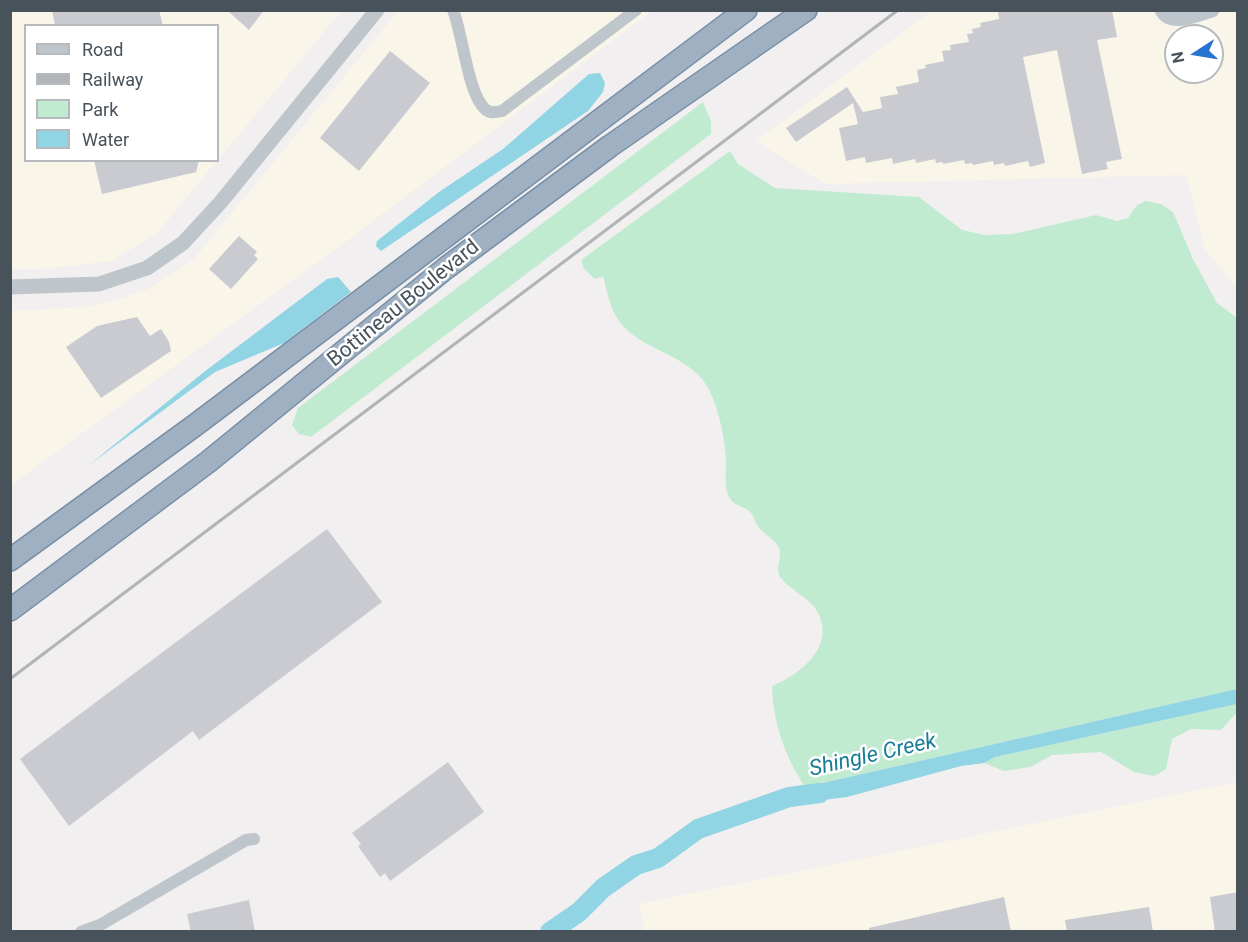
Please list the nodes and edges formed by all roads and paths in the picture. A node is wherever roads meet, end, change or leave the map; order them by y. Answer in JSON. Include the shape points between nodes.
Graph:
{"nodes":[{"id":1,"x":377,"y":10,"type":"edge"},
{"id":2,"x":453,"y":10,"type":"edge"},
{"id":3,"x":636,"y":10,"type":"edge"},
{"id":4,"x":746,"y":10,"type":"edge"},
{"id":5,"x":806,"y":10,"type":"edge"},
{"id":6,"x":1212,"y":10,"type":"edge"},
{"id":7,"x":1163,"y":13,"type":"edge"},
{"id":8,"x":10,"y":287,"type":"edge"},
{"id":9,"x":10,"y":560,"type":"edge"},
{"id":10,"x":10,"y":610,"type":"edge"},
{"id":11,"x":254,"y":839,"type":"dead end"},
{"id":12,"x":81,"y":932,"type":"edge"}],
"edges":[{"from":1,"to":8,"type":"street","via":[[183,243],[147,268],[99,284]]},
{"from":2,"to":3,"type":"street","via":[[474,94],[491,113],[502,111]]},
{"from":4,"to":9,"type":"highway","name":"Bottineau Boulevard"},
{"from":5,"to":10,"type":"highway","name":"Bottineau Boulevard","via":[[609,146],[446,268],[208,462]]},
{"from":6,"to":7,"type":"street","via":[[1174,20]]},
{"from":11,"to":12,"type":"street"}]}
